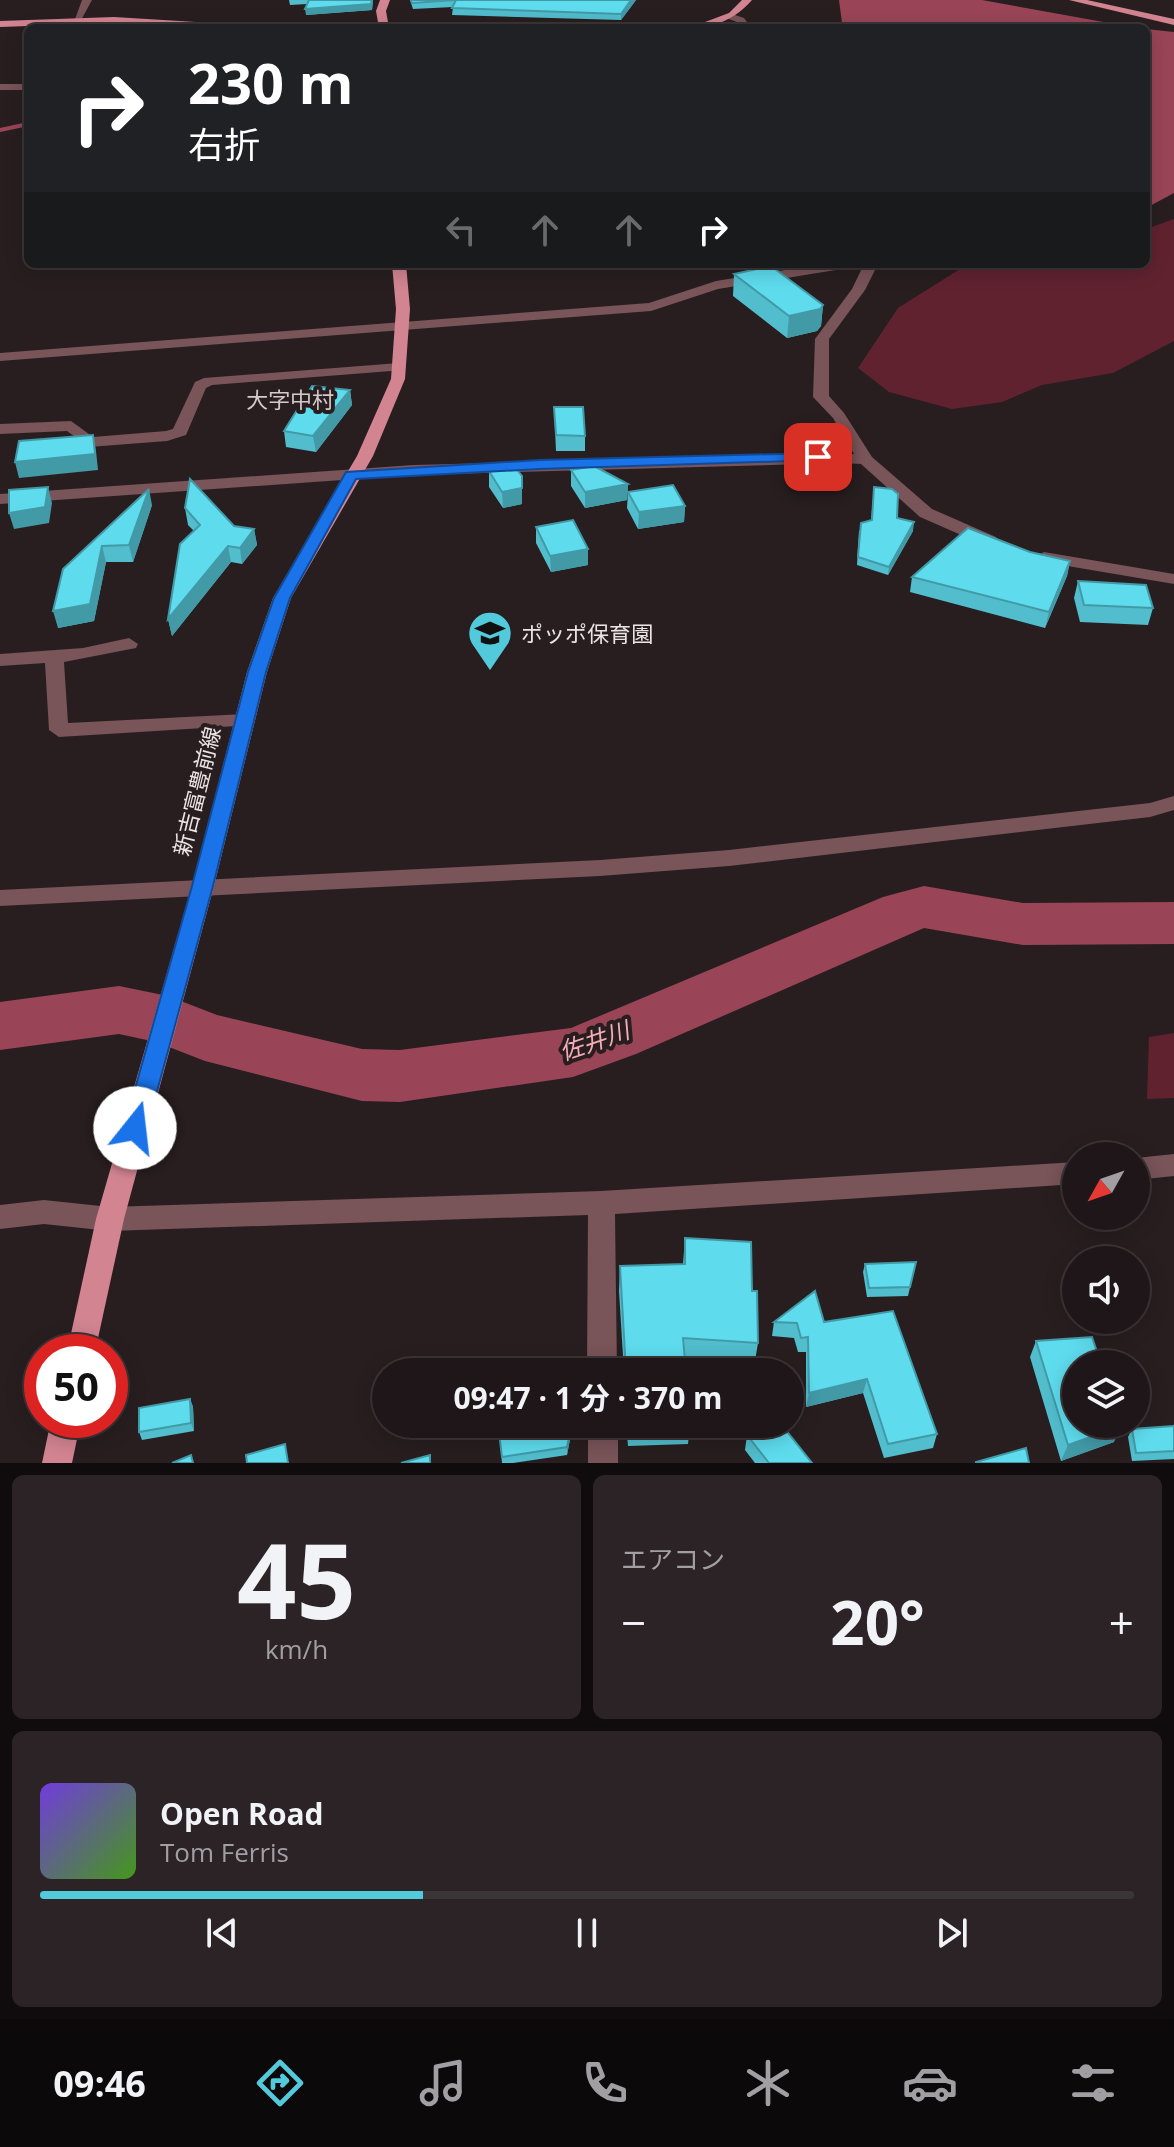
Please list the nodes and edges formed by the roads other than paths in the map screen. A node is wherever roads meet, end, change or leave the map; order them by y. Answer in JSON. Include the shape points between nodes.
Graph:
{"nodes":[{"id":1,"x":87,"y":0,"type":"edge"},
{"id":2,"x":385,"y":0,"type":"edge"},
{"id":3,"x":747,"y":0,"type":"edge"},
{"id":4,"x":1074,"y":0,"type":"edge"},
{"id":5,"x":729,"y":16,"type":"junction"},
{"id":6,"x":77,"y":20,"type":"junction"},
{"id":7,"x":1174,"y":22,"type":"edge"},
{"id":8,"x":0,"y":24,"type":"edge"},
{"id":9,"x":198,"y":24,"type":"edge"},
{"id":10,"x":383,"y":24,"type":"edge"},
{"id":11,"x":706,"y":24,"type":"edge"},
{"id":12,"x":744,"y":24,"type":"edge"},
{"id":13,"x":0,"y":87,"type":"edge"},
{"id":14,"x":24,"y":87,"type":"edge"},
{"id":15,"x":399,"y":268,"type":"edge"},
{"id":16,"x":823,"y":268,"type":"edge"},
{"id":17,"x":869,"y":268,"type":"edge"},
{"id":18,"x":401,"y":327,"type":"junction"},
{"id":19,"x":0,"y":357,"type":"edge"},
{"id":20,"x":399,"y":367,"type":"junction"},
{"id":21,"x":0,"y":429,"type":"edge"},
{"id":22,"x":866,"y":460,"type":"junction"},
{"id":23,"x":351,"y":475,"type":"junction"},
{"id":24,"x":0,"y":499,"type":"edge"},
{"id":25,"x":1174,"y":579,"type":"edge"},
{"id":26,"x":129,"y":644,"type":"dead end"},
{"id":27,"x":54,"y":657,"type":"junction"},
{"id":28,"x":0,"y":660,"type":"edge"},
{"id":29,"x":245,"y":720,"type":"junction"},
{"id":30,"x":1174,"y":803,"type":"edge"},
{"id":31,"x":203,"y":886,"type":"junction"},
{"id":32,"x":0,"y":898,"type":"edge"},
{"id":33,"x":1174,"y":1165,"type":"edge"},
{"id":34,"x":1150,"y":1168,"type":"edge"},
{"id":35,"x":1062,"y":1174,"type":"edge"},
{"id":36,"x":601,"y":1203,"type":"junction"},
{"id":37,"x":0,"y":1217,"type":"edge"},
{"id":38,"x":110,"y":1219,"type":"junction"},
{"id":39,"x":85,"y":1334,"type":"edge"},
{"id":40,"x":602,"y":1358,"type":"edge"},
{"id":41,"x":62,"y":1438,"type":"edge"},
{"id":42,"x":603,"y":1438,"type":"edge"},
{"id":43,"x":57,"y":1463,"type":"edge"},
{"id":44,"x":603,"y":1463,"type":"edge"}],
"edges":[{"from":1,"to":6,"type":"street"},
{"from":2,"to":10,"type":"main road"},
{"from":3,"to":5,"type":"main road"},
{"from":4,"to":7,"type":"main road"},
{"from":5,"to":11,"type":"main road"},
{"from":5,"to":12,"type":"street"},
{"from":6,"to":8,"type":"main road"},
{"from":6,"to":9,"type":"main road"},
{"from":13,"to":14,"type":"street"},
{"from":15,"to":18,"type":"main road","name":"新吉富豊前線"},
{"from":16,"to":18,"type":"street","via":[[716,285],[651,307]]},
{"from":17,"to":22,"type":"street","via":[[822,339],[821,397]]},
{"from":18,"to":19,"type":"street"},
{"from":18,"to":20,"type":"main road","name":"新吉富豊前線"},
{"from":20,"to":21,"type":"street","via":[[209,381],[200,385],[180,432],[167,436],[89,442],[71,426]]},
{"from":20,"to":23,"type":"main road","name":"新吉富豊前線","via":[[365,456]]},
{"from":22,"to":23,"type":"street","via":[[585,463]]},
{"from":22,"to":25,"type":"street","via":[[926,513],[1013,548],[1066,563]]},
{"from":23,"to":24,"type":"street"},
{"from":23,"to":29,"type":"main road","name":"新吉富豊前線","via":[[282,598]]},
{"from":26,"to":27,"type":"street"},
{"from":27,"to":28,"type":"street"},
{"from":27,"to":29,"type":"street","via":[[59,730]]},
{"from":29,"to":31,"type":"main road","name":"新吉富豊前線"},
{"from":30,"to":31,"type":"street","via":[[1134,812],[729,858]]},
{"from":31,"to":32,"type":"street"},
{"from":31,"to":38,"type":"main road","name":"新吉富豊前線"},
{"from":33,"to":34,"type":"street"},
{"from":35,"to":36,"type":"street"},
{"from":36,"to":38,"type":"street"},
{"from":36,"to":40,"type":"street"},
{"from":37,"to":38,"type":"street","via":[[44,1212]]},
{"from":38,"to":39,"type":"main road","name":"新吉富豊前線"},
{"from":41,"to":43,"type":"main road"},
{"from":42,"to":44,"type":"street"}]}
